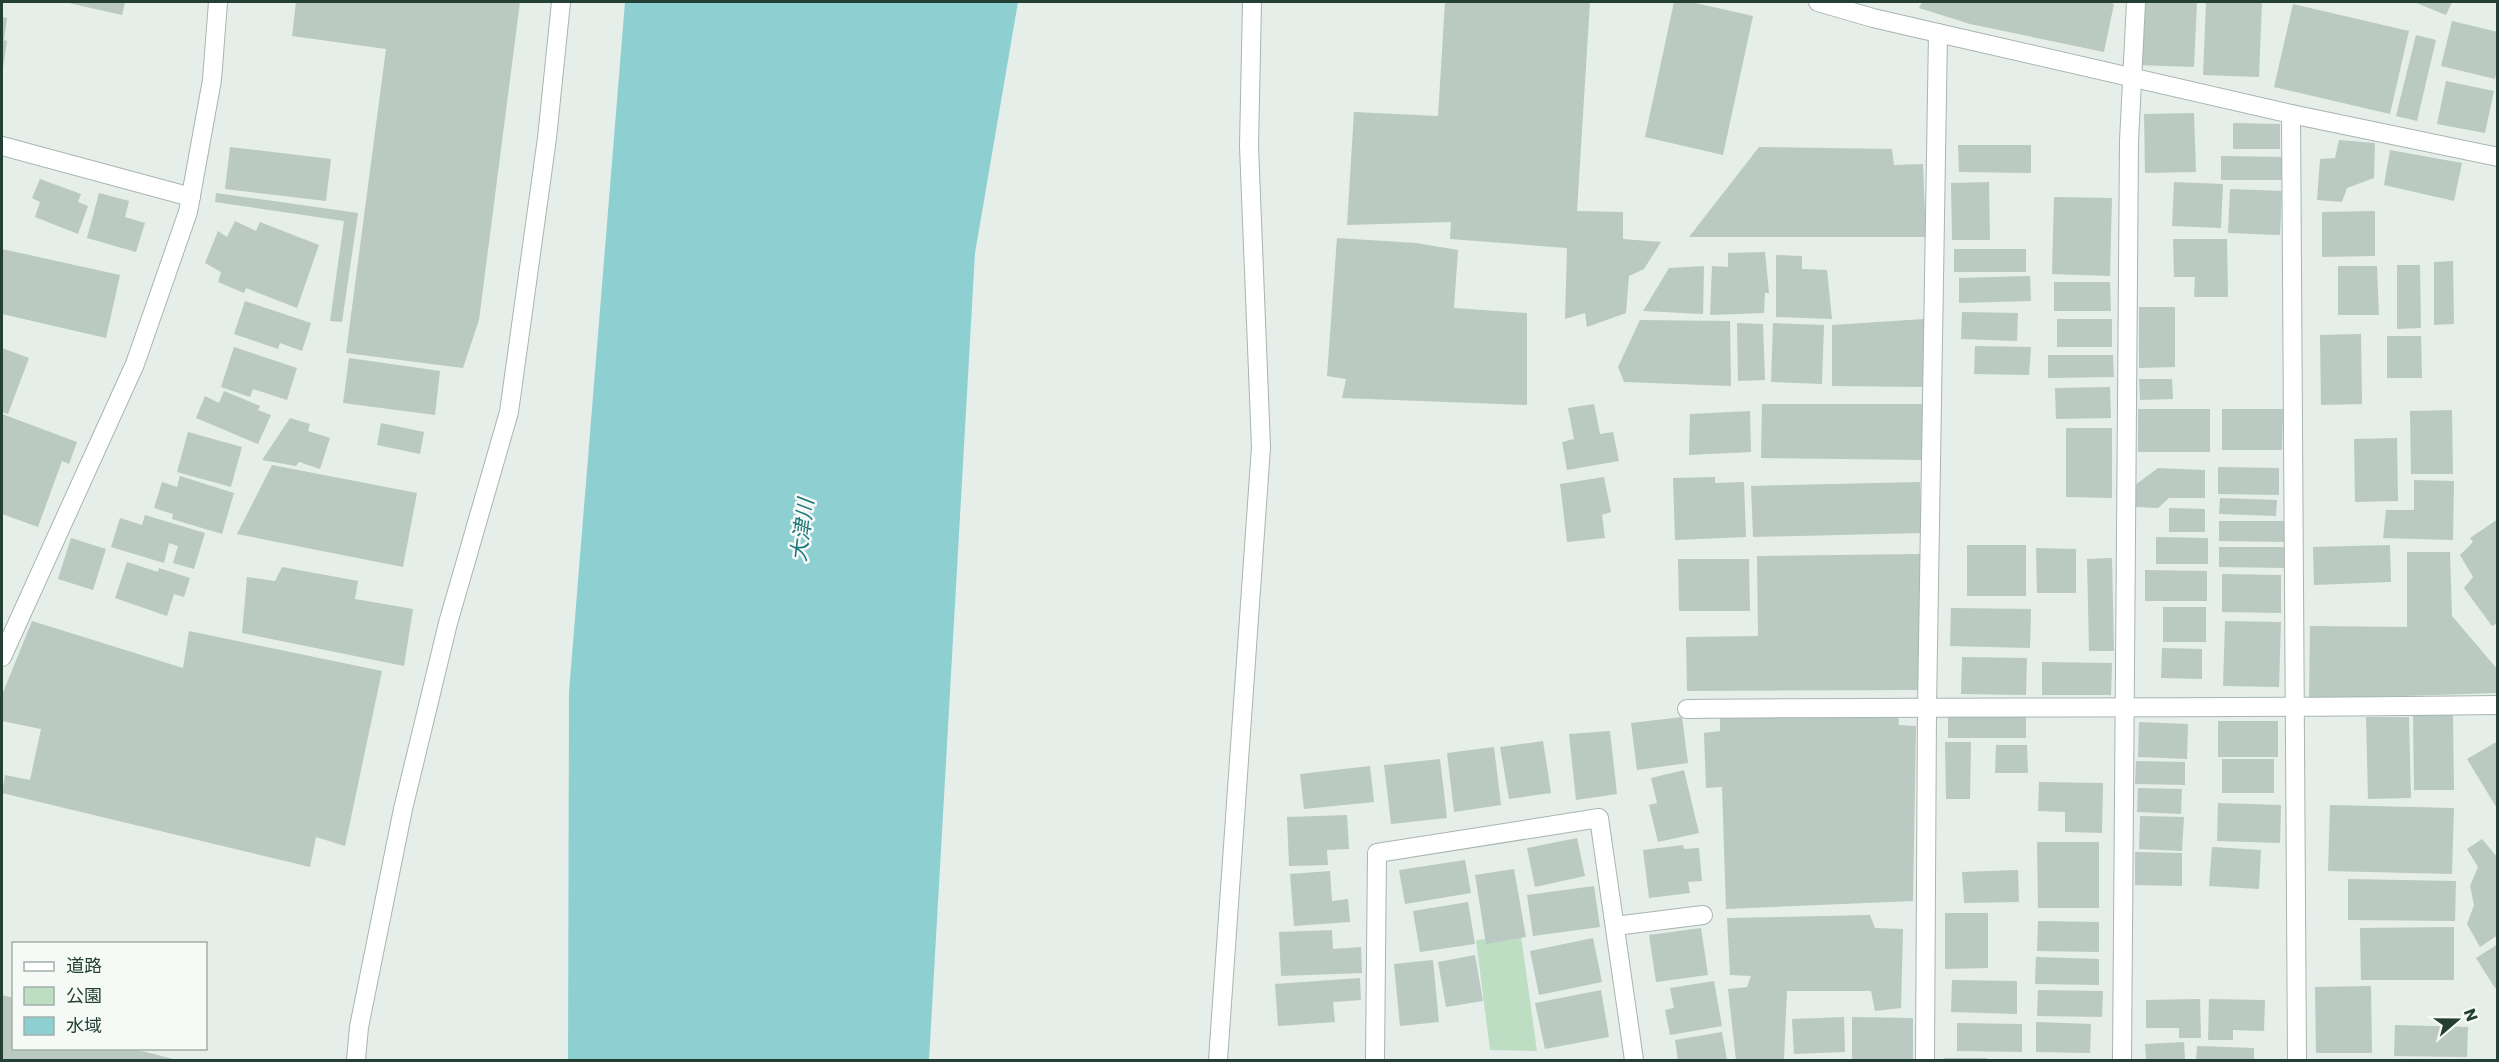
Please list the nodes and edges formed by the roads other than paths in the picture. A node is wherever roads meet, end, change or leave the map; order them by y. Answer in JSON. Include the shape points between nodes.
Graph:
{"nodes":[{"id":1,"x":219,"y":2,"type":"edge"},
{"id":2,"x":561,"y":2,"type":"edge"},
{"id":3,"x":1252,"y":2,"type":"edge"},
{"id":4,"x":1818,"y":2,"type":"edge"},
{"id":5,"x":2136,"y":2,"type":"edge"},
{"id":6,"x":1938,"y":33,"type":"junction"},
{"id":7,"x":2132,"y":76,"type":"junction"},
{"id":8,"x":2290,"y":114,"type":"junction"},
{"id":9,"x":2,"y":146,"type":"edge"},
{"id":10,"x":2498,"y":157,"type":"edge"},
{"id":11,"x":191,"y":197,"type":"junction"},
{"id":12,"x":2,"y":657,"type":"edge"},
{"id":13,"x":2498,"y":705,"type":"edge"},
{"id":14,"x":1927,"y":707,"type":"junction"},
{"id":15,"x":2124,"y":708,"type":"junction"},
{"id":16,"x":2295,"y":708,"type":"junction"},
{"id":17,"x":1687,"y":709,"type":"dead end"},
{"id":18,"x":1703,"y":915,"type":"dead end"},
{"id":19,"x":1615,"y":926,"type":"junction"},
{"id":20,"x":356,"y":1060,"type":"edge"},
{"id":21,"x":1218,"y":1060,"type":"edge"},
{"id":22,"x":1375,"y":1060,"type":"edge"},
{"id":23,"x":1634,"y":1060,"type":"edge"},
{"id":24,"x":1925,"y":1060,"type":"edge"},
{"id":25,"x":2122,"y":1060,"type":"edge"},
{"id":26,"x":2297,"y":1060,"type":"edge"}],
"edges":[{"from":1,"to":11,"type":"street","via":[[212,80]]},
{"from":2,"to":20,"type":"street","via":[[547,138],[509,412],[448,623],[402,809]]},
{"from":3,"to":21,"type":"street","via":[[1249,146],[1261,447]]},
{"from":4,"to":6,"type":"street"},
{"from":5,"to":7,"type":"street"},
{"from":6,"to":7,"type":"street"},
{"from":6,"to":14,"type":"street"},
{"from":7,"to":8,"type":"street"},
{"from":7,"to":15,"type":"street","via":[[2128,153]]},
{"from":8,"to":10,"type":"street"},
{"from":8,"to":16,"type":"street"},
{"from":9,"to":11,"type":"street"},
{"from":11,"to":12,"type":"street","via":[[135,364]]},
{"from":13,"to":16,"type":"street"},
{"from":14,"to":15,"type":"street"},
{"from":14,"to":17,"type":"street"},
{"from":14,"to":24,"type":"street"},
{"from":15,"to":16,"type":"street"},
{"from":15,"to":25,"type":"street"},
{"from":16,"to":26,"type":"street"},
{"from":18,"to":19,"type":"street"},
{"from":19,"to":22,"type":"street","via":[[1599,818],[1377,854]]},
{"from":19,"to":23,"type":"street"}]}
